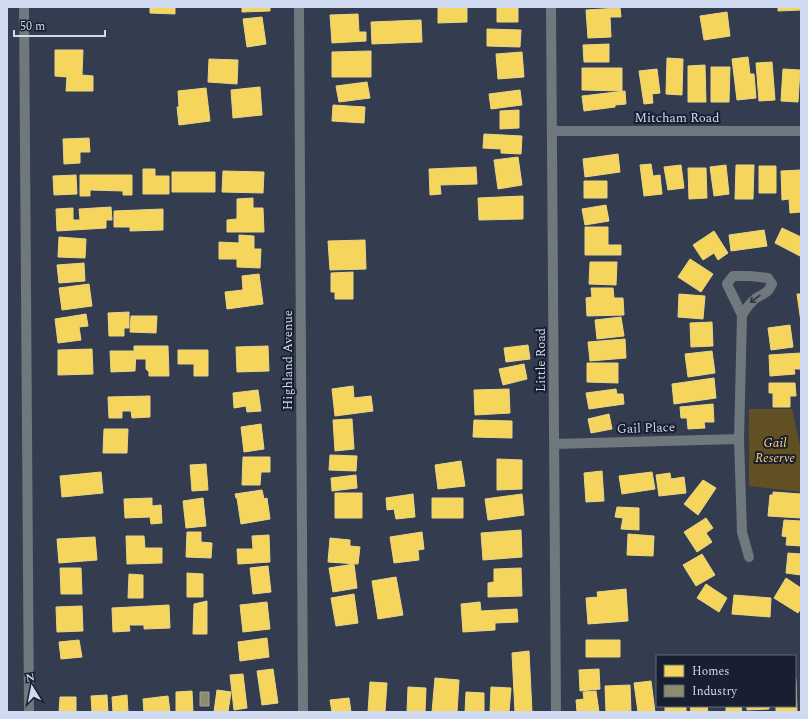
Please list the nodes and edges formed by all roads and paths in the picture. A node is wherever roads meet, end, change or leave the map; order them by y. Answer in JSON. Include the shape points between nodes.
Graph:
{"nodes":[{"id":1,"x":24,"y":7,"type":"edge"},
{"id":2,"x":299,"y":7,"type":"edge"},
{"id":3,"x":551,"y":7,"type":"edge"},
{"id":4,"x":552,"y":131,"type":"junction"},
{"id":5,"x":801,"y":131,"type":"edge"},
{"id":6,"x":742,"y":315,"type":"junction"},
{"id":7,"x":739,"y":438,"type":"junction"},
{"id":8,"x":554,"y":444,"type":"junction"},
{"id":9,"x":749,"y":557,"type":"dead end"},
{"id":10,"x":29,"y":712,"type":"edge"},
{"id":11,"x":303,"y":712,"type":"edge"},
{"id":12,"x":556,"y":712,"type":"edge"}],
"edges":[{"from":1,"to":10,"type":"street"},
{"from":2,"to":11,"type":"street","name":"Highland Avenue"},
{"from":3,"to":4,"type":"street","name":"Little Road"},
{"from":4,"to":5,"type":"street","name":"Mitcham Road"},
{"from":4,"to":8,"type":"street","name":"Little Road"},
{"from":6,"to":6,"type":"street","one_way":true,"via":[[727,284],[733,276],[768,278],[772,284],[769,291],[756,298]]},
{"from":6,"to":7,"type":"street"},
{"from":7,"to":8,"type":"street","name":"Gail Place"},
{"from":7,"to":9,"type":"street","via":[[742,532]]},
{"from":8,"to":12,"type":"street","name":"Little Road"}]}
